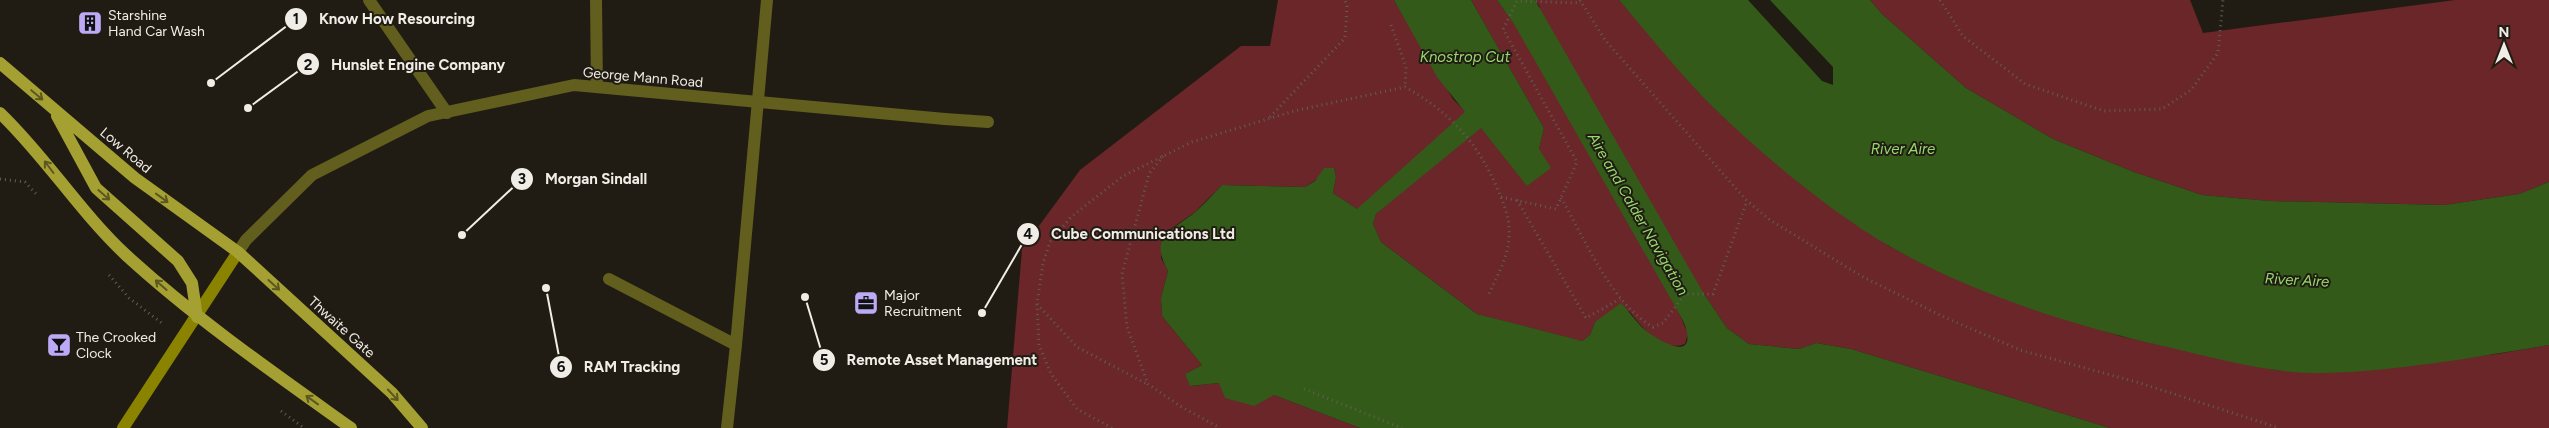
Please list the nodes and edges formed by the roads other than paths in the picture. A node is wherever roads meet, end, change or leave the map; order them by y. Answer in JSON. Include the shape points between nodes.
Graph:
{"nodes":[{"id":1,"x":369,"y":0,"type":"edge"},
{"id":2,"x":596,"y":0,"type":"edge"},
{"id":3,"x":766,"y":0,"type":"edge"},
{"id":4,"x":0,"y":63,"type":"edge"},
{"id":5,"x":597,"y":87,"type":"junction"},
{"id":6,"x":758,"y":102,"type":"junction"},
{"id":7,"x":53,"y":109,"type":"junction"},
{"id":8,"x":0,"y":113,"type":"edge"},
{"id":9,"x":447,"y":113,"type":"junction"},
{"id":10,"x":988,"y":122,"type":"dead end"},
{"id":11,"x":238,"y":252,"type":"junction"},
{"id":12,"x":609,"y":279,"type":"dead end"},
{"id":13,"x":197,"y":317,"type":"junction"},
{"id":14,"x":736,"y":345,"type":"junction"},
{"id":15,"x":123,"y":428,"type":"edge"},
{"id":16,"x":351,"y":428,"type":"edge"},
{"id":17,"x":422,"y":428,"type":"edge"},
{"id":18,"x":727,"y":428,"type":"edge"}],
"edges":[{"from":1,"to":9,"type":"street"},
{"from":2,"to":5,"type":"street"},
{"from":3,"to":6,"type":"street"},
{"from":4,"to":7,"type":"main road","name":"Low Road","one_way":true},
{"from":5,"to":6,"type":"street","name":"George Mann Road"},
{"from":5,"to":9,"type":"street","name":"George Mann Road","via":[[574,85]]},
{"from":6,"to":10,"type":"street","name":"George Mann Road"},
{"from":6,"to":14,"type":"street"},
{"from":7,"to":11,"type":"main road","name":"Low Road","one_way":true,"via":[[134,178]]},
{"from":7,"to":13,"type":"main road","one_way":true,"via":[[96,188],[178,261],[192,283]]},
{"from":13,"to":8,"type":"main road","one_way":true,"via":[[125,254],[71,197],[22,134]]},
{"from":9,"to":11,"type":"street","name":"George Mann Road","via":[[428,116],[312,175],[246,240]]},
{"from":11,"to":13,"type":"street"},
{"from":11,"to":17,"type":"main road","name":"Thwaite Gate","one_way":true,"via":[[392,393]]},
{"from":12,"to":14,"type":"street"},
{"from":13,"to":15,"type":"street"},
{"from":16,"to":13,"type":"main road","one_way":true},
{"from":14,"to":18,"type":"street"}]}
